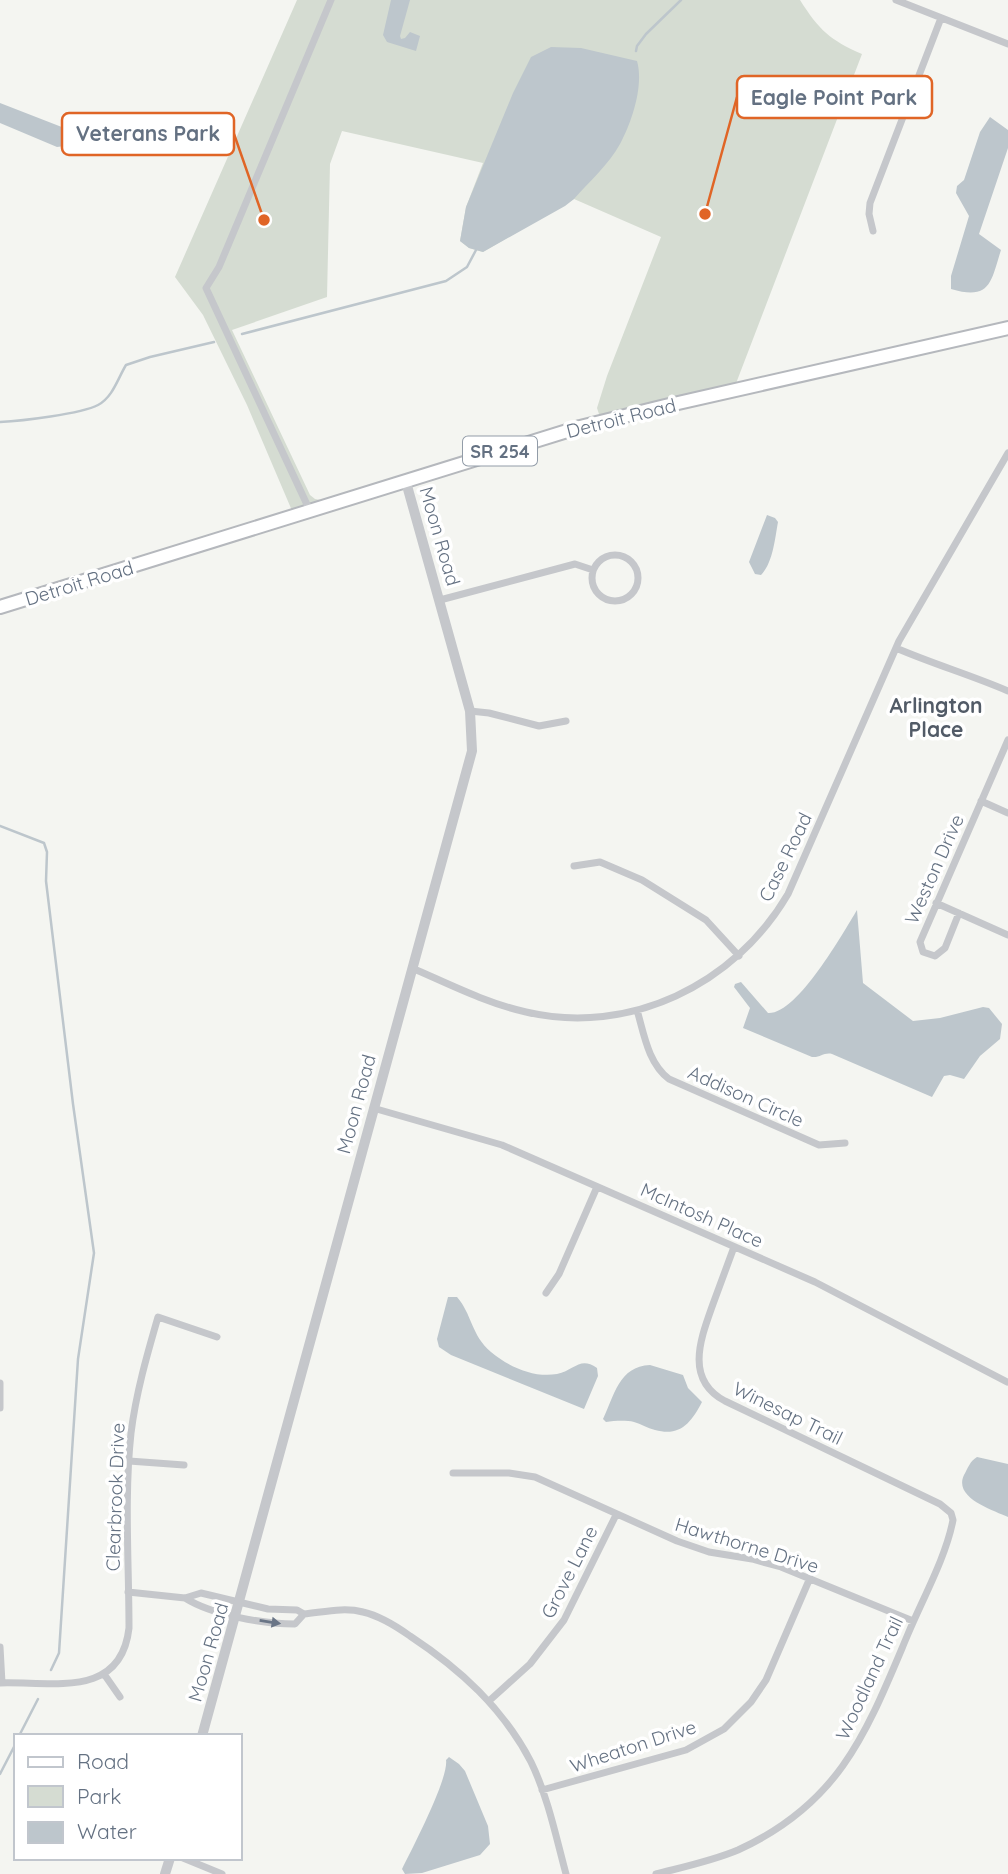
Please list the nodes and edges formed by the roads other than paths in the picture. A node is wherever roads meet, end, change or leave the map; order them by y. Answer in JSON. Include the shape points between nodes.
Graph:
{"nodes":[{"id":1,"x":331,"y":0,"type":"edge"},
{"id":2,"x":896,"y":0,"type":"edge"},
{"id":3,"x":941,"y":18,"type":"junction"},
{"id":4,"x":1008,"y":44,"type":"edge"},
{"id":5,"x":873,"y":231,"type":"dead end"},
{"id":6,"x":1008,"y":328,"type":"edge"},
{"id":7,"x":1008,"y":453,"type":"edge"},
{"id":8,"x":406,"y":482,"type":"junction"},
{"id":9,"x":311,"y":511,"type":"junction"},
{"id":10,"x":593,"y":570,"type":"junction"},
{"id":11,"x":440,"y":600,"type":"junction"},
{"id":12,"x":0,"y":607,"type":"edge"},
{"id":13,"x":896,"y":648,"type":"junction"},
{"id":14,"x":1008,"y":691,"type":"edge"},
{"id":15,"x":470,"y":711,"type":"junction"},
{"id":16,"x":566,"y":721,"type":"dead end"},
{"id":17,"x":1008,"y":740,"type":"edge"},
{"id":18,"x":981,"y":802,"type":"junction"},
{"id":19,"x":1008,"y":813,"type":"edge"},
{"id":20,"x":574,"y":866,"type":"dead end"},
{"id":21,"x":936,"y":903,"type":"junction"},
{"id":22,"x":960,"y":914,"type":"junction"},
{"id":23,"x":1008,"y":935,"type":"edge"},
{"id":24,"x":739,"y":956,"type":"junction"},
{"id":25,"x":412,"y":968,"type":"junction"},
{"id":26,"x":637,"y":1010,"type":"junction"},
{"id":27,"x":373,"y":1108,"type":"junction"},
{"id":28,"x":845,"y":1143,"type":"dead end"},
{"id":29,"x":597,"y":1187,"type":"junction"},
{"id":30,"x":734,"y":1247,"type":"junction"},
{"id":31,"x":546,"y":1293,"type":"dead end"},
{"id":32,"x":217,"y":1337,"type":"dead end"},
{"id":33,"x":1007,"y":1382,"type":"edge"},
{"id":34,"x":0,"y":1383,"type":"edge"},
{"id":35,"x":0,"y":1408,"type":"edge"},
{"id":36,"x":130,"y":1461,"type":"junction"},
{"id":37,"x":184,"y":1465,"type":"dead end"},
{"id":38,"x":453,"y":1472,"type":"dead end"},
{"id":39,"x":951,"y":1513,"type":"joint"},
{"id":40,"x":616,"y":1515,"type":"junction"},
{"id":41,"x":810,"y":1578,"type":"junction"},
{"id":42,"x":128,"y":1592,"type":"junction"},
{"id":43,"x":185,"y":1598,"type":"junction"},
{"id":44,"x":240,"y":1601,"type":"junction"},
{"id":45,"x":304,"y":1614,"type":"junction"},
{"id":46,"x":236,"y":1615,"type":"junction"},
{"id":47,"x":913,"y":1621,"type":"junction"},
{"id":48,"x":0,"y":1647,"type":"edge"},
{"id":49,"x":104,"y":1674,"type":"junction"},
{"id":50,"x":1,"y":1683,"type":"edge"},
{"id":51,"x":120,"y":1697,"type":"dead end"},
{"id":52,"x":489,"y":1702,"type":"junction"},
{"id":53,"x":203,"y":1734,"type":"edge"},
{"id":54,"x":542,"y":1790,"type":"junction"},
{"id":55,"x":188,"y":1860,"type":"edge"},
{"id":56,"x":222,"y":1874,"type":"edge"},
{"id":57,"x":566,"y":1874,"type":"edge"},
{"id":58,"x":656,"y":1874,"type":"edge"}],
"edges":[{"from":1,"to":9,"type":"street","via":[[219,267],[206,288]]},
{"from":2,"to":3,"type":"street"},
{"from":3,"to":4,"type":"street"},
{"from":3,"to":5,"type":"street","via":[[870,203]]},
{"from":6,"to":8,"type":"main road","name":"Detroit Road","number":"SR 254","via":[[639,412]]},
{"from":7,"to":13,"type":"street","name":"Case Road"},
{"from":8,"to":9,"type":"main road","name":"Detroit Road","number":"SR 254"},
{"from":8,"to":11,"type":"street","name":"Moon Road"},
{"from":9,"to":12,"type":"main road","name":"Detroit Road","number":"SR 254"},
{"from":10,"to":10,"type":"street","via":[[593,586],[603,598],[625,599],[636,589],[638,573],[624,556],[602,558]]},
{"from":10,"to":11,"type":"street","via":[[575,564]]},
{"from":11,"to":15,"type":"street","name":"Moon Road"},
{"from":13,"to":14,"type":"street"},
{"from":13,"to":24,"type":"street","name":"Case Road","via":[[795,880],[773,917]]},
{"from":15,"to":16,"type":"street","via":[[539,726]]},
{"from":15,"to":25,"type":"street","name":"Moon Road","via":[[472,751]]},
{"from":17,"to":18,"type":"street","name":"Weston Drive"},
{"from":18,"to":19,"type":"street"},
{"from":18,"to":21,"type":"street","name":"Weston Drive"},
{"from":20,"to":24,"type":"street","via":[[600,862],[642,880],[706,920]]},
{"from":21,"to":22,"type":"street"},
{"from":21,"to":22,"type":"street","name":"Weston Drive","via":[[919,942],[927,955],[943,951]]},
{"from":22,"to":23,"type":"street"},
{"from":24,"to":26,"type":"street","name":"Case Road","via":[[699,986]]},
{"from":25,"to":26,"type":"street","name":"Case Road","via":[[493,1002],[538,1015],[592,1017]]},
{"from":25,"to":27,"type":"street","name":"Moon Road"},
{"from":26,"to":28,"type":"street","name":"Addison Circle","via":[[652,1057],[669,1079],[819,1145]]},
{"from":27,"to":29,"type":"street","name":"McIntosh Place","via":[[495,1142]]},
{"from":27,"to":44,"type":"street","name":"Moon Road"},
{"from":29,"to":30,"type":"street","name":"McIntosh Place"},
{"from":29,"to":31,"type":"street"},
{"from":30,"to":33,"type":"street","name":"McIntosh Place","via":[[815,1282]]},
{"from":30,"to":39,"type":"street","name":"Winesap Trail","via":[[700,1340],[698,1365],[709,1388],[721,1399]]},
{"from":32,"to":36,"type":"street","name":"Clearbrook Drive","via":[[158,1317],[138,1391]]},
{"from":34,"to":35,"type":"street"},
{"from":36,"to":37,"type":"street"},
{"from":36,"to":42,"type":"street","name":"Clearbrook Drive"},
{"from":38,"to":40,"type":"street","name":"Hawthorne Drive","via":[[535,1476]]},
{"from":39,"to":47,"type":"street","name":"Woodland Trail","via":[[948,1536]]},
{"from":40,"to":41,"type":"street","name":"Hawthorne Drive","via":[[684,1544],[768,1563]]},
{"from":40,"to":52,"type":"street","name":"Grove Lane","via":[[564,1620],[530,1664]]},
{"from":41,"to":47,"type":"street","name":"Hawthorne Drive"},
{"from":41,"to":54,"type":"street","name":"Wheaton Drive","via":[[766,1680],[724,1729],[677,1752]]},
{"from":42,"to":43,"type":"street"},
{"from":42,"to":49,"type":"street","name":"Clearbrook Drive","via":[[125,1646]]},
{"from":43,"to":44,"type":"street","via":[[201,1593]]},
{"from":43,"to":46,"type":"street"},
{"from":44,"to":45,"type":"street"},
{"from":44,"to":46,"type":"street","name":"Moon Road"},
{"from":46,"to":45,"type":"street","one_way":true,"via":[[295,1624]]},
{"from":45,"to":52,"type":"street","via":[[351,1610],[383,1619],[443,1658]]},
{"from":46,"to":53,"type":"street","name":"Moon Road"},
{"from":47,"to":58,"type":"street","name":"Woodland Trail","via":[[861,1740],[822,1791],[783,1824],[745,1846]]},
{"from":48,"to":50,"type":"street"},
{"from":49,"to":50,"type":"street","via":[[78,1684]]},
{"from":49,"to":51,"type":"street"},
{"from":52,"to":54,"type":"street","via":[[517,1738]]},
{"from":54,"to":57,"type":"street"},
{"from":55,"to":56,"type":"street"}]}
